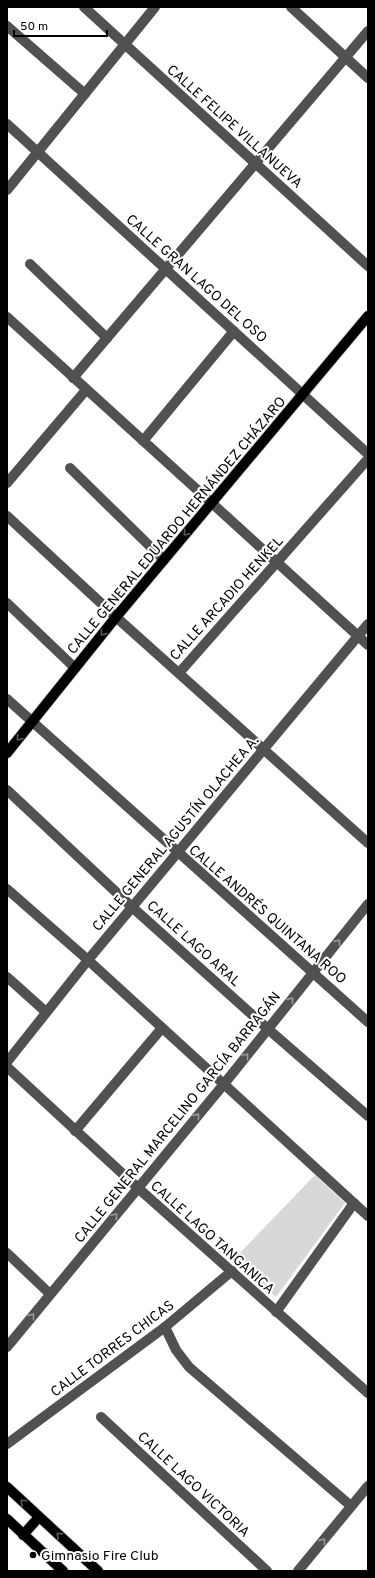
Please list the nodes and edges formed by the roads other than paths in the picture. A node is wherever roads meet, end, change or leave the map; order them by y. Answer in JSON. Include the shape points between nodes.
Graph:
{"nodes":[{"id":1,"x":84,"y":7,"type":"edge"},
{"id":2,"x":155,"y":7,"type":"edge"},
{"id":3,"x":291,"y":7,"type":"edge"},
{"id":4,"x":7,"y":26,"type":"edge"},
{"id":5,"x":368,"y":31,"type":"edge"},
{"id":6,"x":124,"y":45,"type":"junction"},
{"id":7,"x":345,"y":57,"type":"junction"},
{"id":8,"x":368,"y":78,"type":"edge"},
{"id":9,"x":85,"y":94,"type":"junction"},
{"id":10,"x":7,"y":124,"type":"edge"},
{"id":11,"x":38,"y":152,"type":"junction"},
{"id":12,"x":256,"y":163,"type":"junction"},
{"id":13,"x":7,"y":190,"type":"edge"},
{"id":14,"x":30,"y":264,"type":"dead end"},
{"id":15,"x":368,"y":266,"type":"edge"},
{"id":16,"x":166,"y":269,"type":"junction"},
{"id":17,"x":368,"y":316,"type":"edge"},
{"id":18,"x":7,"y":317,"type":"edge"},
{"id":19,"x":234,"y":331,"type":"junction"},
{"id":20,"x":106,"y":338,"type":"junction"},
{"id":21,"x":73,"y":378,"type":"junction"},
{"id":22,"x":86,"y":390,"type":"junction"},
{"id":23,"x":303,"y":394,"type":"junction"},
{"id":24,"x":142,"y":441,"type":"junction"},
{"id":25,"x":368,"y":454,"type":"edge"},
{"id":26,"x":368,"y":459,"type":"edge"},
{"id":27,"x":70,"y":468,"type":"dead end"},
{"id":28,"x":7,"y":483,"type":"edge"},
{"id":29,"x":212,"y":503,"type":"junction"},
{"id":30,"x":7,"y":516,"type":"edge"},
{"id":31,"x":164,"y":560,"type":"junction"},
{"id":32,"x":277,"y":563,"type":"junction"},
{"id":33,"x":7,"y":603,"type":"edge"},
{"id":34,"x":116,"y":616,"type":"junction"},
{"id":35,"x":368,"y":624,"type":"edge"},
{"id":36,"x":358,"y":636,"type":"junction"},
{"id":37,"x":368,"y":645,"type":"edge"},
{"id":38,"x":76,"y":668,"type":"junction"},
{"id":39,"x":179,"y":673,"type":"junction"},
{"id":40,"x":7,"y":699,"type":"edge"},
{"id":41,"x":32,"y":722,"type":"junction"},
{"id":42,"x":264,"y":749,"type":"junction"},
{"id":43,"x":7,"y":753,"type":"edge"},
{"id":44,"x":7,"y":790,"type":"edge"},
{"id":45,"x":368,"y":843,"type":"edge"},
{"id":46,"x":177,"y":852,"type":"junction"},
{"id":47,"x":7,"y":889,"type":"edge"},
{"id":48,"x":368,"y":904,"type":"edge"},
{"id":49,"x":132,"y":907,"type":"junction"},
{"id":50,"x":88,"y":960,"type":"junction"},
{"id":51,"x":313,"y":972,"type":"junction"},
{"id":52,"x":7,"y":977,"type":"edge"},
{"id":53,"x":46,"y":1012,"type":"junction"},
{"id":54,"x":368,"y":1022,"type":"edge"},
{"id":55,"x":162,"y":1028,"type":"junction"},
{"id":56,"x":268,"y":1029,"type":"junction"},
{"id":57,"x":7,"y":1062,"type":"edge"},
{"id":58,"x":7,"y":1067,"type":"edge"},
{"id":59,"x":224,"y":1084,"type":"junction"},
{"id":60,"x":366,"y":1115,"type":"edge"},
{"id":61,"x":75,"y":1131,"type":"junction"},
{"id":62,"x":138,"y":1188,"type":"junction"},
{"id":63,"x":354,"y":1203,"type":"junction"},
{"id":64,"x":368,"y":1216,"type":"edge"},
{"id":65,"x":7,"y":1253,"type":"edge"},
{"id":66,"x":232,"y":1271,"type":"junction"},
{"id":67,"x":50,"y":1294,"type":"junction"},
{"id":68,"x":276,"y":1312,"type":"junction"},
{"id":69,"x":165,"y":1327,"type":"junction"},
{"id":70,"x":7,"y":1346,"type":"edge"},
{"id":71,"x":368,"y":1393,"type":"edge"},
{"id":72,"x":102,"y":1417,"type":"dead end"},
{"id":73,"x":7,"y":1444,"type":"edge"},
{"id":74,"x":368,"y":1486,"type":"edge"},
{"id":75,"x":7,"y":1487,"type":"edge"},
{"id":76,"x":351,"y":1506,"type":"junction"},
{"id":77,"x":39,"y":1517,"type":"junction"},
{"id":78,"x":7,"y":1520,"type":"edge"},
{"id":79,"x":23,"y":1535,"type":"junction"},
{"id":80,"x":63,"y":1571,"type":"edge"},
{"id":81,"x":98,"y":1571,"type":"edge"},
{"id":82,"x":267,"y":1571,"type":"edge"},
{"id":83,"x":298,"y":1571,"type":"edge"}],
"edges":[{"from":1,"to":6,"type":"street","name":"CALLE FELIPE VILLANUEVA"},
{"from":2,"to":6,"type":"street"},
{"from":3,"to":7,"type":"street"},
{"from":4,"to":9,"type":"street"},
{"from":5,"to":7,"type":"street"},
{"from":6,"to":9,"type":"street"},
{"from":6,"to":12,"type":"street","name":"CALLE FELIPE VILLANUEVA"},
{"from":7,"to":8,"type":"street"},
{"from":7,"to":12,"type":"street"},
{"from":9,"to":11,"type":"street"},
{"from":10,"to":11,"type":"street","name":"CALLE GRAN LAGO DEL OSO"},
{"from":11,"to":13,"type":"street"},
{"from":11,"to":16,"type":"street","name":"CALLE GRAN LAGO DEL OSO"},
{"from":12,"to":15,"type":"street","name":"CALLE FELIPE VILLANUEVA"},
{"from":12,"to":16,"type":"street"},
{"from":14,"to":20,"type":"street"},
{"from":16,"to":19,"type":"street","name":"CALLE GRAN LAGO DEL OSO"},
{"from":16,"to":20,"type":"street"},
{"from":17,"to":23,"type":"main road","name":"CALLE GENERAL EDUARDO HERNÁNDEZ CHÁZARO"},
{"from":18,"to":21,"type":"street"},
{"from":19,"to":23,"type":"street","name":"CALLE GRAN LAGO DEL OSO"},
{"from":19,"to":24,"type":"street"},
{"from":20,"to":21,"type":"street"},
{"from":21,"to":22,"type":"street"},
{"from":22,"to":24,"type":"street"},
{"from":22,"to":28,"type":"street"},
{"from":23,"to":25,"type":"street","name":"CALLE GRAN LAGO DEL OSO"},
{"from":23,"to":29,"type":"main road","name":"CALLE GENERAL EDUARDO HERNÁNDEZ CHÁZARO"},
{"from":24,"to":29,"type":"street"},
{"from":26,"to":32,"type":"street","name":"CALLE ARCADIO HENKEL"},
{"from":27,"to":31,"type":"street"},
{"from":29,"to":31,"type":"main road","name":"CALLE GENERAL EDUARDO HERNÁNDEZ CHÁZARO","one_way":true},
{"from":29,"to":32,"type":"street"},
{"from":30,"to":34,"type":"street","name":"CALLE ARCADIO HENKEL"},
{"from":31,"to":34,"type":"main road","name":"CALLE GENERAL EDUARDO HERNÁNDEZ CHÁZARO"},
{"from":32,"to":36,"type":"street"},
{"from":32,"to":39,"type":"street","name":"CALLE ARCADIO HENKEL"},
{"from":33,"to":38,"type":"street"},
{"from":34,"to":38,"type":"main road","name":"CALLE GENERAL EDUARDO HERNÁNDEZ CHÁZARO","one_way":true},
{"from":34,"to":39,"type":"street","name":"CALLE ARCADIO HENKEL"},
{"from":35,"to":36,"type":"street","name":"CALLE GENERAL AGUSTÍN OLACHEA A."},
{"from":36,"to":37,"type":"street"},
{"from":36,"to":42,"type":"street","name":"CALLE GENERAL AGUSTÍN OLACHEA A."},
{"from":38,"to":41,"type":"main road","name":"CALLE GENERAL EDUARDO HERNÁNDEZ CHÁZARO"},
{"from":39,"to":42,"type":"street"},
{"from":40,"to":41,"type":"street","name":"CALLE ANDRÉS QUINTANA ROO"},
{"from":41,"to":43,"type":"main road","name":"CALLE GENERAL EDUARDO HERNÁNDEZ CHÁZARO","one_way":true},
{"from":41,"to":46,"type":"street","name":"CALLE ANDRÉS QUINTANA ROO"},
{"from":42,"to":45,"type":"street"},
{"from":42,"to":46,"type":"street","name":"CALLE GENERAL AGUSTÍN OLACHEA A."},
{"from":44,"to":49,"type":"street","name":"CALLE LAGO ARAL"},
{"from":46,"to":49,"type":"street","name":"CALLE GENERAL AGUSTÍN OLACHEA A."},
{"from":46,"to":51,"type":"street","name":"CALLE ANDRÉS QUINTANA ROO"},
{"from":47,"to":50,"type":"street"},
{"from":51,"to":48,"type":"street","name":"CALLE GENERAL MARCELINO GARCÍA BARRAGÁN","one_way":true},
{"from":49,"to":50,"type":"street","name":"CALLE GENERAL AGUSTÍN OLACHEA A."},
{"from":49,"to":56,"type":"street","name":"CALLE LAGO ARAL"},
{"from":50,"to":53,"type":"street","name":"CALLE GENERAL AGUSTÍN OLACHEA A."},
{"from":50,"to":55,"type":"street"},
{"from":51,"to":54,"type":"street","name":"CALLE ANDRÉS QUINTANA ROO"},
{"from":56,"to":51,"type":"street","name":"CALLE GENERAL MARCELINO GARCÍA BARRAGÁN","one_way":true},
{"from":52,"to":53,"type":"street"},
{"from":53,"to":57,"type":"street","name":"CALLE GENERAL AGUSTÍN OLACHEA A."},
{"from":55,"to":59,"type":"street"},
{"from":55,"to":61,"type":"street"},
{"from":59,"to":56,"type":"street","name":"CALLE GENERAL MARCELINO GARCÍA BARRAGÁN","one_way":true},
{"from":56,"to":60,"type":"street","name":"CALLE LAGO ARAL"},
{"from":58,"to":61,"type":"street","name":"CALLE LAGO TANGANICA"},
{"from":62,"to":59,"type":"street","name":"CALLE GENERAL MARCELINO GARCÍA BARRAGÁN","one_way":true},
{"from":59,"to":63,"type":"street"},
{"from":61,"to":62,"type":"street","name":"CALLE LAGO TANGANICA"},
{"from":62,"to":66,"type":"street","name":"CALLE LAGO TANGANICA"},
{"from":67,"to":62,"type":"street","name":"CALLE GENERAL MARCELINO GARCÍA BARRAGÁN","one_way":true},
{"from":63,"to":64,"type":"street"},
{"from":63,"to":68,"type":"street"},
{"from":65,"to":67,"type":"street"},
{"from":66,"to":68,"type":"street","name":"CALLE LAGO TANGANICA"},
{"from":66,"to":69,"type":"street","name":"CALLE TORRES CHICAS"},
{"from":70,"to":67,"type":"street","name":"CALLE GENERAL MARCELINO GARCÍA BARRAGÁN","one_way":true},
{"from":68,"to":71,"type":"street","name":"CALLE LAGO TANGANICA"},
{"from":69,"to":73,"type":"street","name":"CALLE TORRES CHICAS"},
{"from":69,"to":76,"type":"street","via":[[176,1350],[189,1367]]},
{"from":72,"to":82,"type":"street","name":"CALLE LAGO VICTORIA"},
{"from":74,"to":76,"type":"street"},
{"from":77,"to":75,"type":"main road","one_way":true},
{"from":83,"to":76,"type":"street","one_way":true},
{"from":77,"to":79,"type":"main road"},
{"from":81,"to":77,"type":"main road","one_way":true},
{"from":78,"to":79,"type":"main road"},
{"from":79,"to":80,"type":"main road"}]}
